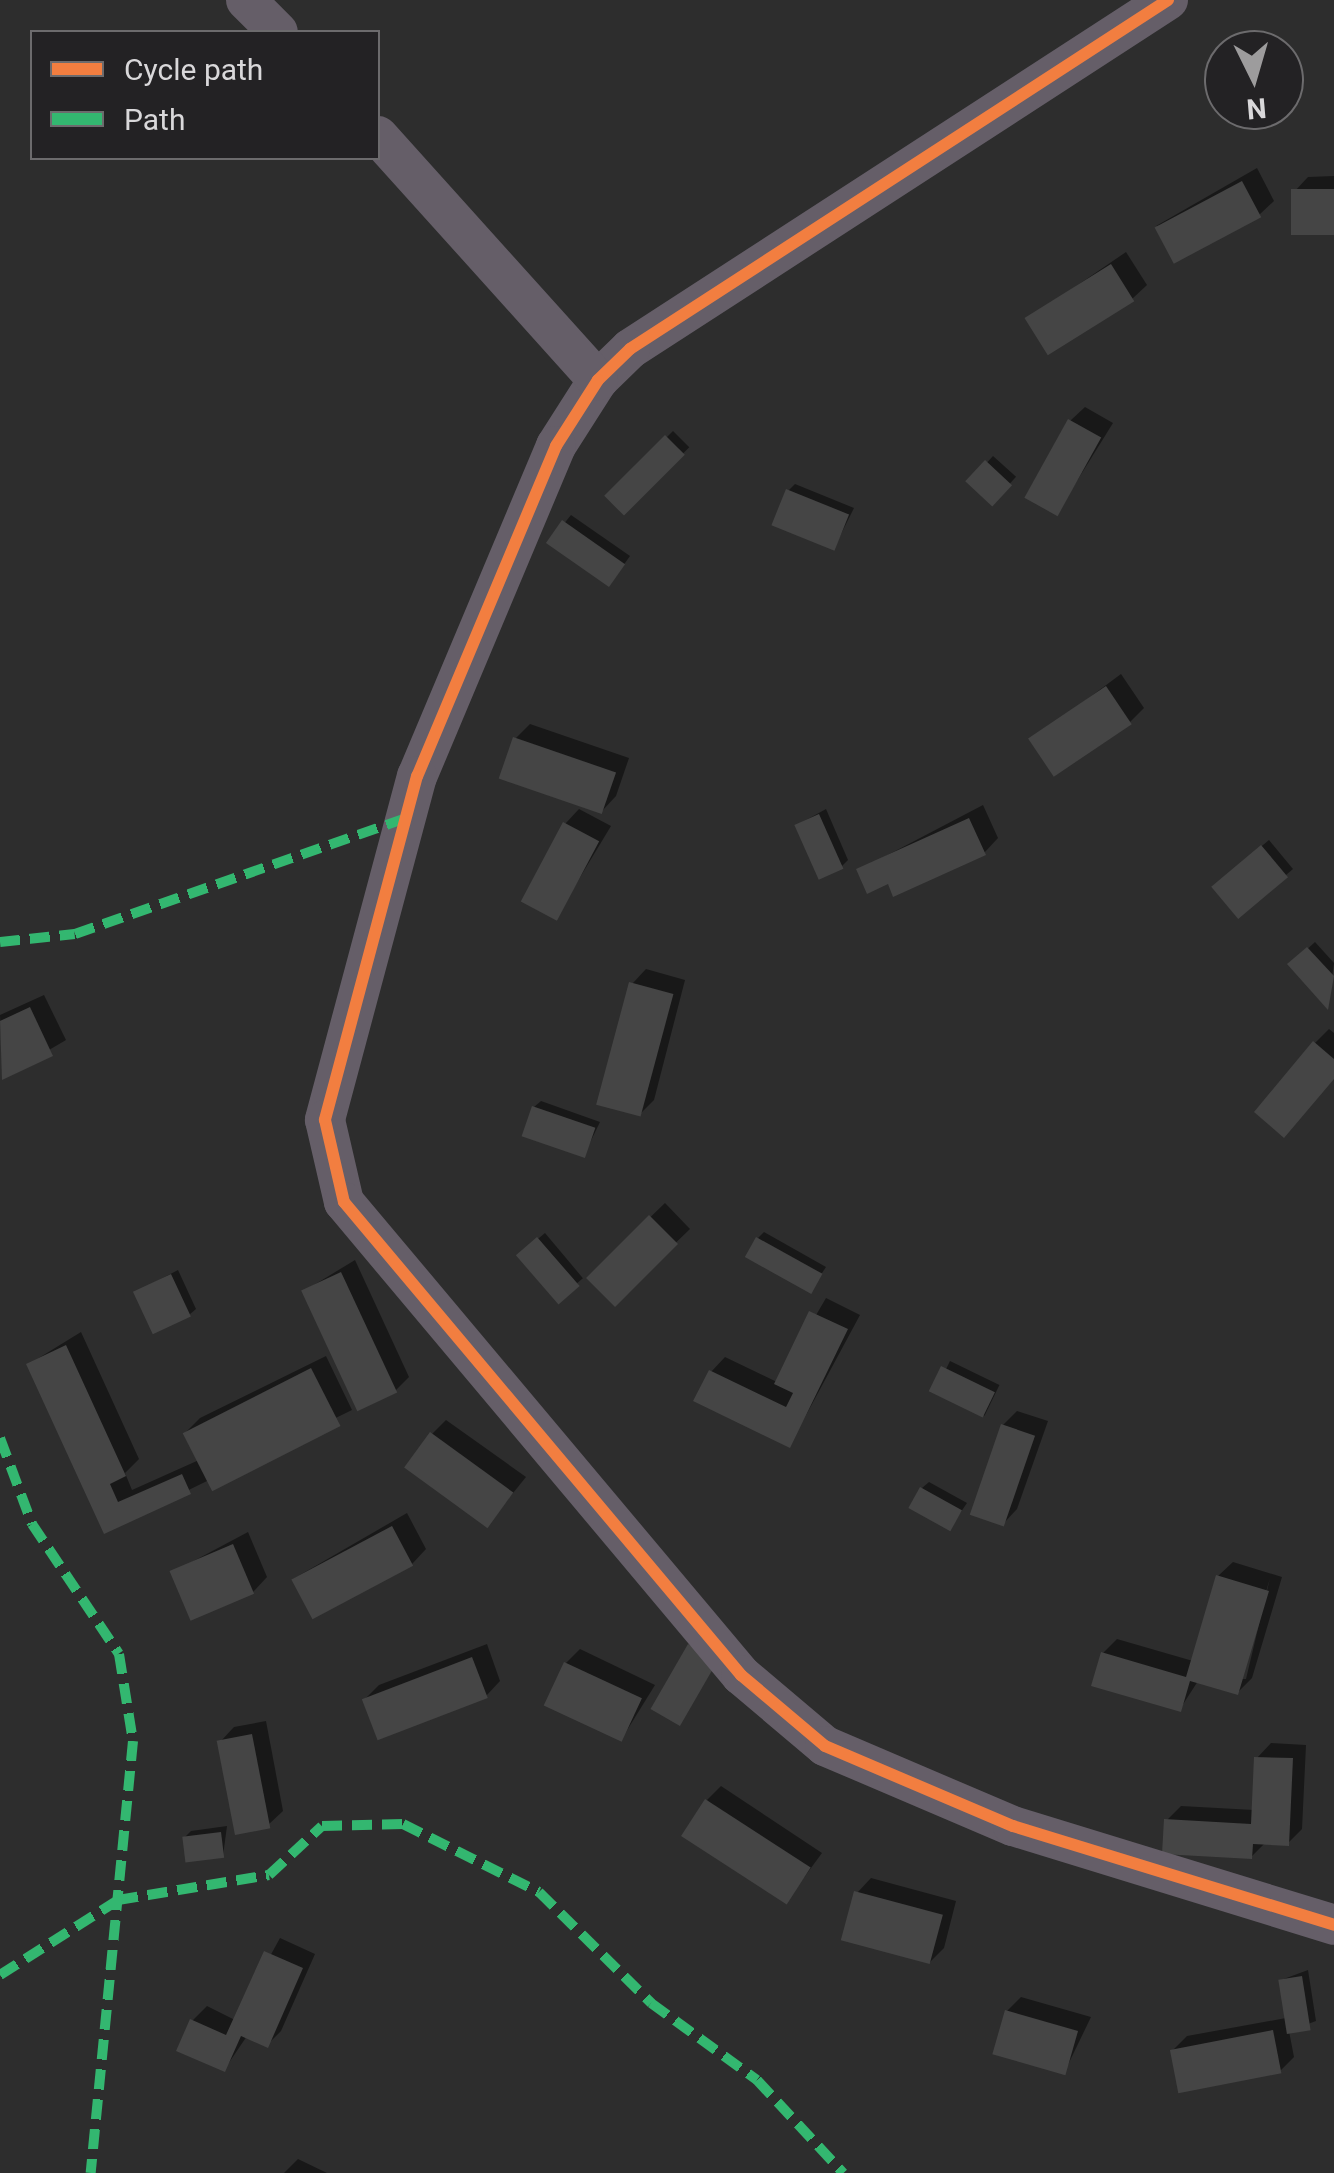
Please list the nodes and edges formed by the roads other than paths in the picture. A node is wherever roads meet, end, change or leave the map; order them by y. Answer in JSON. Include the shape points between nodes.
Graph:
{"nodes":[{"id":1,"x":246,"y":0,"type":"edge"},
{"id":2,"x":1168,"y":0,"type":"edge"},
{"id":3,"x":276,"y":30,"type":"edge"},
{"id":4,"x":380,"y":138,"type":"edge"},
{"id":5,"x":598,"y":380,"type":"junction"},
{"id":6,"x":1334,"y":1925,"type":"edge"}],
"edges":[{"from":1,"to":3,"type":"street"},
{"from":2,"to":5,"type":"street","via":[[630,349]]},
{"from":4,"to":5,"type":"street"},
{"from":5,"to":6,"type":"street","via":[[556,446],[417,776],[386,910],[329,1077],[329,1169],[344,1202],[741,1675],[825,1746],[1013,1826]]}]}
